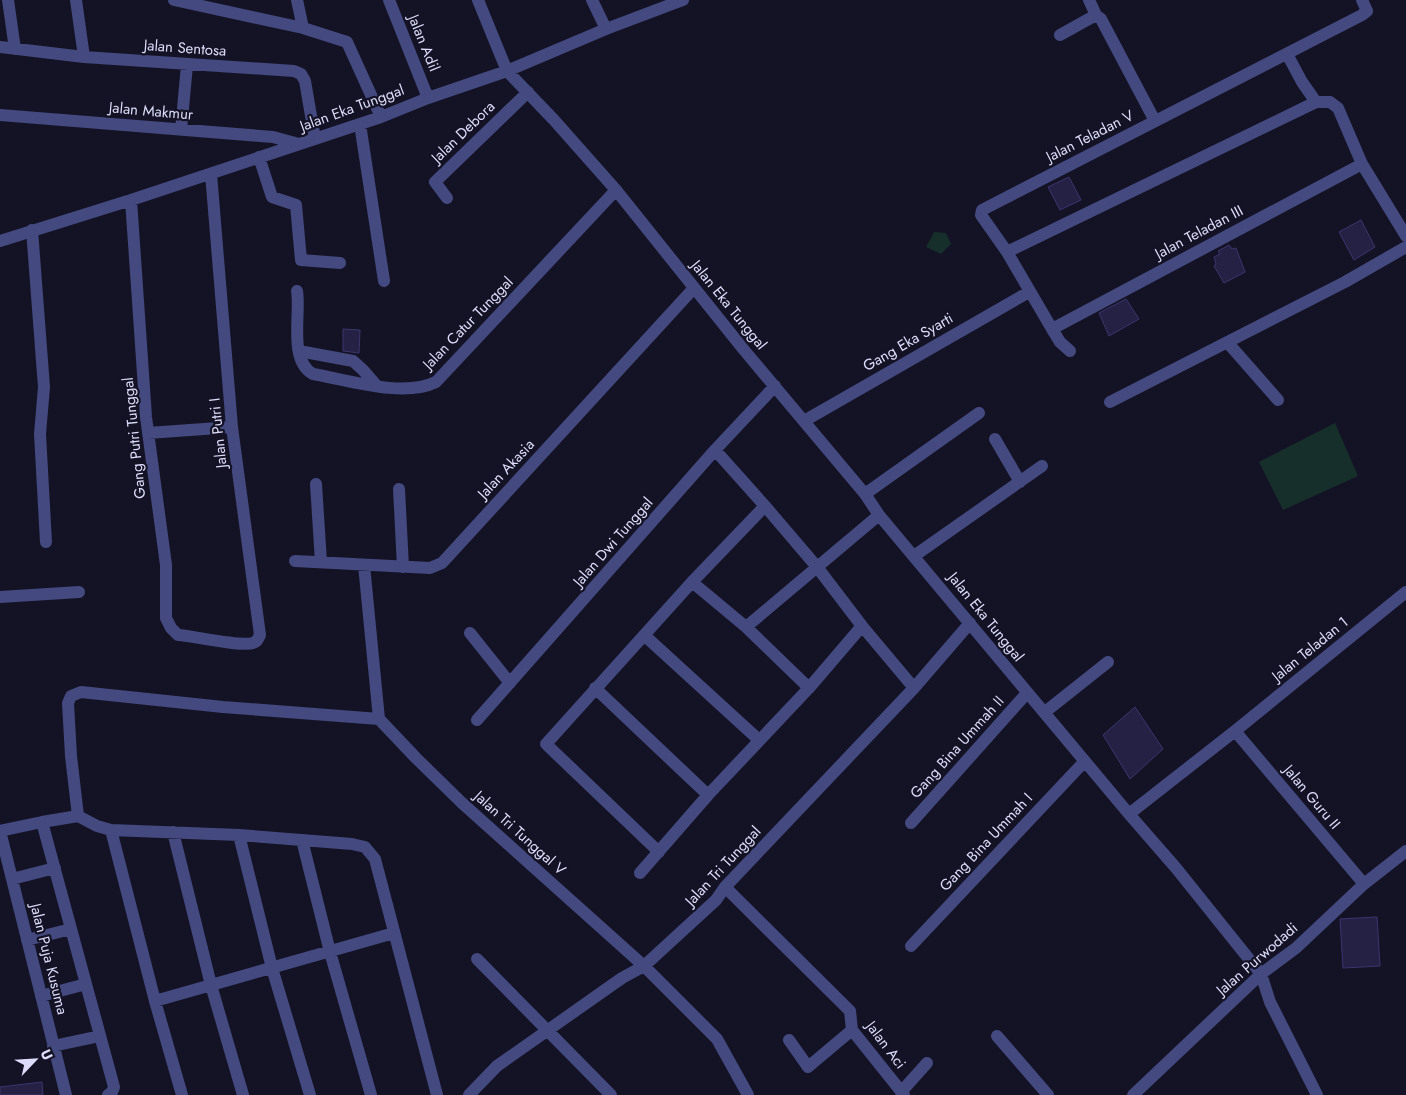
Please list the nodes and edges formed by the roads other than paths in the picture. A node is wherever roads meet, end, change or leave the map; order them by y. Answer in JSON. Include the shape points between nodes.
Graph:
{"nodes":[{"id":1,"x":8,"y":0,"type":"edge"},
{"id":2,"x":76,"y":0,"type":"edge"},
{"id":3,"x":297,"y":0,"type":"edge"},
{"id":4,"x":389,"y":0,"type":"edge"},
{"id":5,"x":478,"y":0,"type":"edge"},
{"id":6,"x":592,"y":0,"type":"edge"},
{"id":7,"x":683,"y":0,"type":"edge"},
{"id":8,"x":1089,"y":0,"type":"edge"},
{"id":9,"x":1362,"y":0,"type":"edge"},
{"id":10,"x":181,"y":1,"type":"edge"},
{"id":11,"x":235,"y":6,"type":"edge"},
{"id":12,"x":1096,"y":15,"type":"junction"},
{"id":13,"x":303,"y":28,"type":"junction"},
{"id":14,"x":606,"y":29,"type":"junction"},
{"id":15,"x":1060,"y":35,"type":"dead end"},
{"id":16,"x":0,"y":47,"type":"edge"},
{"id":17,"x":15,"y":49,"type":"junction"},
{"id":18,"x":1288,"y":54,"type":"junction"},
{"id":19,"x":84,"y":57,"type":"junction"},
{"id":20,"x":187,"y":65,"type":"junction"},
{"id":21,"x":507,"y":72,"type":"junction"},
{"id":22,"x":528,"y":92,"type":"junction"},
{"id":23,"x":428,"y":98,"type":"junction"},
{"id":24,"x":1316,"y":102,"type":"junction"},
{"id":25,"x":0,"y":115,"type":"edge"},
{"id":26,"x":381,"y":117,"type":"junction"},
{"id":27,"x":1155,"y":121,"type":"junction"},
{"id":28,"x":360,"y":124,"type":"junction"},
{"id":29,"x":181,"y":130,"type":"junction"},
{"id":30,"x":315,"y":139,"type":"junction"},
{"id":31,"x":299,"y":144,"type":"junction"},
{"id":32,"x":259,"y":157,"type":"junction"},
{"id":33,"x":1362,"y":164,"type":"junction"},
{"id":34,"x":211,"y":174,"type":"junction"},
{"id":35,"x":616,"y":190,"type":"junction"},
{"id":36,"x":447,"y":198,"type":"dead end"},
{"id":37,"x":131,"y":200,"type":"junction"},
{"id":38,"x":32,"y":230,"type":"junction"},
{"id":39,"x":1406,"y":236,"type":"edge"},
{"id":40,"x":0,"y":241,"type":"edge"},
{"id":41,"x":1406,"y":247,"type":"edge"},
{"id":42,"x":1007,"y":252,"type":"junction"},
{"id":43,"x":340,"y":263,"type":"dead end"},
{"id":44,"x":384,"y":281,"type":"dead end"},
{"id":45,"x":694,"y":288,"type":"junction"},
{"id":46,"x":297,"y":291,"type":"dead end"},
{"id":47,"x":1029,"y":292,"type":"junction"},
{"id":48,"x":1052,"y":330,"type":"junction"},
{"id":49,"x":1228,"y":342,"type":"junction"},
{"id":50,"x":1070,"y":351,"type":"dead end"},
{"id":51,"x":299,"y":352,"type":"junction"},
{"id":52,"x":376,"y":385,"type":"junction"},
{"id":53,"x":775,"y":386,"type":"junction"},
{"id":54,"x":1278,"y":400,"type":"dead end"},
{"id":55,"x":1110,"y":402,"type":"dead end"},
{"id":56,"x":979,"y":413,"type":"dead end"},
{"id":57,"x":804,"y":421,"type":"junction"},
{"id":58,"x":232,"y":427,"type":"junction"},
{"id":59,"x":148,"y":433,"type":"junction"},
{"id":60,"x":994,"y":439,"type":"dead end"},
{"id":61,"x":715,"y":450,"type":"junction"},
{"id":62,"x":1042,"y":466,"type":"dead end"},
{"id":63,"x":1020,"y":482,"type":"junction"},
{"id":64,"x":316,"y":484,"type":"dead end"},
{"id":65,"x":399,"y":489,"type":"dead end"},
{"id":66,"x":865,"y":494,"type":"junction"},
{"id":67,"x":765,"y":506,"type":"junction"},
{"id":68,"x":879,"y":515,"type":"junction"},
{"id":69,"x":46,"y":542,"type":"dead end"},
{"id":70,"x":914,"y":556,"type":"junction"},
{"id":71,"x":295,"y":560,"type":"dead end"},
{"id":72,"x":321,"y":562,"type":"junction"},
{"id":73,"x":364,"y":565,"type":"junction"},
{"id":74,"x":403,"y":567,"type":"junction"},
{"id":75,"x":817,"y":567,"type":"junction"},
{"id":76,"x":692,"y":582,"type":"junction"},
{"id":77,"x":80,"y":592,"type":"dead end"},
{"id":78,"x":1406,"y":592,"type":"edge"},
{"id":79,"x":0,"y":597,"type":"edge"},
{"id":80,"x":970,"y":622,"type":"junction"},
{"id":81,"x":862,"y":626,"type":"junction"},
{"id":82,"x":746,"y":627,"type":"junction"},
{"id":83,"x":470,"y":633,"type":"dead end"},
{"id":84,"x":644,"y":635,"type":"junction"},
{"id":85,"x":210,"y":639,"type":"joint"},
{"id":86,"x":1108,"y":662,"type":"dead end"},
{"id":87,"x":510,"y":683,"type":"junction"},
{"id":88,"x":595,"y":688,"type":"junction"},
{"id":89,"x":809,"y":688,"type":"junction"},
{"id":90,"x":914,"y":688,"type":"junction"},
{"id":91,"x":1027,"y":693,"type":"junction"},
{"id":92,"x":1045,"y":712,"type":"junction"},
{"id":93,"x":379,"y":719,"type":"junction"},
{"id":94,"x":477,"y":720,"type":"dead end"},
{"id":95,"x":1235,"y":731,"type":"junction"},
{"id":96,"x":759,"y":740,"type":"junction"},
{"id":97,"x":1085,"y":760,"type":"junction"},
{"id":98,"x":708,"y":795,"type":"junction"},
{"id":99,"x":1129,"y":814,"type":"junction"},
{"id":100,"x":78,"y":816,"type":"junction"},
{"id":101,"x":42,"y":822,"type":"junction"},
{"id":102,"x":911,"y":823,"type":"dead end"},
{"id":103,"x":111,"y":830,"type":"junction"},
{"id":104,"x":0,"y":831,"type":"edge"},
{"id":105,"x":173,"y":832,"type":"junction"},
{"id":106,"x":239,"y":835,"type":"junction"},
{"id":107,"x":302,"y":840,"type":"junction"},
{"id":108,"x":1406,"y":851,"type":"edge"},
{"id":109,"x":659,"y":852,"type":"junction"},
{"id":110,"x":54,"y":868,"type":"junction"},
{"id":111,"x":640,"y":873,"type":"dead end"},
{"id":112,"x":12,"y":879,"type":"junction"},
{"id":113,"x":1364,"y":884,"type":"junction"},
{"id":114,"x":724,"y":887,"type":"junction"},
{"id":115,"x":71,"y":930,"type":"junction"},
{"id":116,"x":394,"y":933,"type":"junction"},
{"id":117,"x":27,"y":940,"type":"junction"},
{"id":118,"x":912,"y":946,"type":"dead end"},
{"id":119,"x":330,"y":952,"type":"junction"},
{"id":120,"x":477,"y":959,"type":"dead end"},
{"id":121,"x":644,"y":966,"type":"junction"},
{"id":122,"x":272,"y":968,"type":"junction"},
{"id":123,"x":1261,"y":974,"type":"junction"},
{"id":124,"x":86,"y":984,"type":"junction"},
{"id":125,"x":211,"y":985,"type":"junction"},
{"id":126,"x":41,"y":996,"type":"junction"},
{"id":127,"x":155,"y":1001,"type":"junction"},
{"id":128,"x":852,"y":1030,"type":"junction"},
{"id":129,"x":547,"y":1031,"type":"junction"},
{"id":130,"x":100,"y":1036,"type":"junction"},
{"id":131,"x":997,"y":1036,"type":"dead end"},
{"id":132,"x":789,"y":1040,"type":"dead end"},
{"id":133,"x":53,"y":1046,"type":"junction"},
{"id":134,"x":927,"y":1063,"type":"dead end"},
{"id":135,"x":902,"y":1094,"type":"edge"},
{"id":136,"x":66,"y":1095,"type":"edge"},
{"id":137,"x":108,"y":1095,"type":"edge"},
{"id":138,"x":182,"y":1095,"type":"edge"},
{"id":139,"x":243,"y":1095,"type":"edge"},
{"id":140,"x":310,"y":1095,"type":"edge"},
{"id":141,"x":371,"y":1095,"type":"edge"},
{"id":142,"x":437,"y":1095,"type":"edge"},
{"id":143,"x":469,"y":1095,"type":"edge"},
{"id":144,"x":611,"y":1095,"type":"edge"},
{"id":145,"x":748,"y":1095,"type":"edge"},
{"id":146,"x":1048,"y":1095,"type":"edge"},
{"id":147,"x":1133,"y":1095,"type":"edge"},
{"id":148,"x":1317,"y":1095,"type":"edge"}],
"edges":[{"from":1,"to":17,"type":"street"},
{"from":2,"to":19,"type":"street"},
{"from":3,"to":13,"type":"street"},
{"from":4,"to":23,"type":"street","name":"Jalan Adil"},
{"from":5,"to":21,"type":"street"},
{"from":6,"to":14,"type":"street"},
{"from":7,"to":14,"type":"street"},
{"from":8,"to":12,"type":"street"},
{"from":9,"to":18,"type":"street","name":"Jalan Teladan V","via":[[1367,11],[1362,15]]},
{"from":10,"to":11,"type":"street"},
{"from":11,"to":13,"type":"street"},
{"from":12,"to":15,"type":"street"},
{"from":12,"to":27,"type":"street"},
{"from":13,"to":26,"type":"street","via":[[347,42]]},
{"from":14,"to":21,"type":"street"},
{"from":16,"to":17,"type":"street","name":"Jalan Sentosa"},
{"from":17,"to":19,"type":"street","name":"Jalan Sentosa"},
{"from":18,"to":24,"type":"street"},
{"from":18,"to":27,"type":"street","name":"Jalan Teladan V"},
{"from":19,"to":20,"type":"street","name":"Jalan Sentosa"},
{"from":20,"to":29,"type":"street"},
{"from":20,"to":30,"type":"street","name":"Jalan Sentosa","via":[[301,74]]},
{"from":21,"to":22,"type":"street","name":"Jalan Eka Tunggal"},
{"from":21,"to":23,"type":"street","name":"Jalan Eka Tunggal"},
{"from":22,"to":35,"type":"street","name":"Jalan Eka Tunggal"},
{"from":22,"to":36,"type":"street","name":"Jalan Debora","via":[[435,182]]},
{"from":23,"to":26,"type":"street","name":"Jalan Eka Tunggal"},
{"from":24,"to":33,"type":"street","via":[[1330,102],[1338,108]]},
{"from":24,"to":42,"type":"street"},
{"from":25,"to":29,"type":"street","name":"Jalan Makmur"},
{"from":26,"to":28,"type":"street","name":"Jalan Eka Tunggal"},
{"from":27,"to":42,"type":"street","name":"Jalan Teladan V","via":[[982,210],[981,215]]},
{"from":28,"to":30,"type":"street","name":"Jalan Eka Tunggal"},
{"from":28,"to":44,"type":"street"},
{"from":29,"to":31,"type":"street","name":"Jalan Makmur","via":[[273,137]]},
{"from":30,"to":31,"type":"street","name":"Jalan Eka Tunggal"},
{"from":31,"to":32,"type":"street","name":"Jalan Eka Tunggal"},
{"from":32,"to":34,"type":"street","name":"Jalan Eka Tunggal"},
{"from":32,"to":43,"type":"street","via":[[272,197],[296,206],[301,260]]},
{"from":33,"to":39,"type":"street"},
{"from":33,"to":48,"type":"street","name":"Jalan Teladan III"},
{"from":34,"to":37,"type":"street","name":"Jalan Eka Tunggal"},
{"from":34,"to":58,"type":"street","name":"Jalan Putri I"},
{"from":35,"to":45,"type":"street","name":"Jalan Eka Tunggal"},
{"from":35,"to":52,"type":"street","name":"Jalan Catur Tunggal","via":[[436,382],[401,390]]},
{"from":37,"to":38,"type":"street","name":"Jalan Eka Tunggal"},
{"from":37,"to":59,"type":"street","name":"Gang Putri Tunggal"},
{"from":38,"to":40,"type":"street","name":"Jalan Eka Tunggal"},
{"from":38,"to":69,"type":"street","via":[[44,387],[40,434]]},
{"from":41,"to":49,"type":"street"},
{"from":42,"to":47,"type":"street","name":"Jalan Teladan V"},
{"from":45,"to":53,"type":"street","name":"Jalan Eka Tunggal"},
{"from":45,"to":74,"type":"street","name":"Jalan Akasia","via":[[442,563],[430,568]]},
{"from":46,"to":51,"type":"street"},
{"from":47,"to":48,"type":"street","name":"Jalan Teladan V"},
{"from":47,"to":57,"type":"street","name":"Gang Eka Syarti"},
{"from":48,"to":50,"type":"street","name":"Jalan Teladan V"},
{"from":49,"to":54,"type":"street"},
{"from":49,"to":55,"type":"street"},
{"from":51,"to":52,"type":"street","via":[[353,361]]},
{"from":51,"to":52,"type":"street","name":"Jalan Catur Tunggal","via":[[306,370],[313,374]]},
{"from":53,"to":57,"type":"street","name":"Jalan Eka Tunggal"},
{"from":53,"to":61,"type":"street","name":"Jalan Dwi Tunggal"},
{"from":56,"to":66,"type":"street"},
{"from":57,"to":66,"type":"street","name":"Jalan Eka Tunggal"},
{"from":58,"to":59,"type":"street"},
{"from":58,"to":85,"type":"street","name":"Jalan Putri I","via":[[260,635],[254,643]]},
{"from":59,"to":85,"type":"street","name":"Gang Putri Tunggal","via":[[166,565],[166,618],[178,635]]},
{"from":60,"to":63,"type":"street"},
{"from":61,"to":67,"type":"street"},
{"from":61,"to":87,"type":"street","name":"Jalan Dwi Tunggal"},
{"from":62,"to":63,"type":"street"},
{"from":63,"to":70,"type":"street"},
{"from":64,"to":72,"type":"street"},
{"from":65,"to":74,"type":"street"},
{"from":66,"to":68,"type":"street","name":"Jalan Eka Tunggal"},
{"from":67,"to":75,"type":"street"},
{"from":67,"to":76,"type":"street"},
{"from":68,"to":70,"type":"street","name":"Jalan Eka Tunggal"},
{"from":68,"to":75,"type":"street"},
{"from":70,"to":80,"type":"street","name":"Jalan Eka Tunggal"},
{"from":71,"to":72,"type":"street","name":"Jalan Akasia"},
{"from":72,"to":73,"type":"street","name":"Jalan Akasia"},
{"from":73,"to":74,"type":"street","name":"Jalan Akasia"},
{"from":73,"to":93,"type":"street"},
{"from":75,"to":81,"type":"street"},
{"from":75,"to":82,"type":"street"},
{"from":76,"to":82,"type":"street"},
{"from":76,"to":84,"type":"street"},
{"from":77,"to":79,"type":"street"},
{"from":78,"to":95,"type":"street","name":"Jalan Teladan 1"},
{"from":80,"to":90,"type":"street","name":"Jalan Tri Tunggal"},
{"from":80,"to":91,"type":"street","name":"Jalan Eka Tunggal"},
{"from":81,"to":89,"type":"street"},
{"from":81,"to":90,"type":"street"},
{"from":82,"to":89,"type":"street"},
{"from":83,"to":87,"type":"street"},
{"from":84,"to":88,"type":"street"},
{"from":84,"to":96,"type":"street"},
{"from":86,"to":92,"type":"street"},
{"from":87,"to":94,"type":"street","name":"Jalan Dwi Tunggal"},
{"from":88,"to":98,"type":"street"},
{"from":88,"to":109,"type":"street","via":[[546,744]]},
{"from":89,"to":96,"type":"street"},
{"from":90,"to":114,"type":"street","name":"Jalan Tri Tunggal"},
{"from":91,"to":92,"type":"street","name":"Jalan Eka Tunggal"},
{"from":91,"to":102,"type":"street","name":"Gang Bina Ummah II"},
{"from":92,"to":97,"type":"street","name":"Jalan Eka Tunggal"},
{"from":93,"to":100,"type":"street","via":[[81,692],[71,696],[68,704]]},
{"from":93,"to":121,"type":"street","name":"Jalan Tri Tunggal V","via":[[462,804]]},
{"from":95,"to":99,"type":"street","name":"Jalan Teladan 1"},
{"from":95,"to":113,"type":"street","name":"Jalan Guru II"},
{"from":96,"to":98,"type":"street"},
{"from":97,"to":99,"type":"street","name":"Jalan Eka Tunggal"},
{"from":97,"to":118,"type":"street","name":"Gang Bina Ummah I"},
{"from":98,"to":109,"type":"street"},
{"from":99,"to":123,"type":"street","name":"Jalan Eka Tunggal"},
{"from":100,"to":101,"type":"street"},
{"from":100,"to":103,"type":"street"},
{"from":101,"to":104,"type":"street"},
{"from":101,"to":110,"type":"street"},
{"from":103,"to":105,"type":"street"},
{"from":103,"to":127,"type":"street"},
{"from":104,"to":112,"type":"street","name":"Jalan Puja Kusuma"},
{"from":105,"to":106,"type":"street"},
{"from":105,"to":125,"type":"street"},
{"from":106,"to":107,"type":"street"},
{"from":106,"to":122,"type":"street"},
{"from":107,"to":116,"type":"street","via":[[365,847],[375,859]]},
{"from":107,"to":119,"type":"street"},
{"from":108,"to":113,"type":"street","name":"Jalan Purwodadi"},
{"from":109,"to":111,"type":"street"},
{"from":110,"to":112,"type":"street"},
{"from":110,"to":115,"type":"street"},
{"from":112,"to":117,"type":"street","name":"Jalan Puja Kusuma"},
{"from":113,"to":123,"type":"street","name":"Jalan Purwodadi","via":[[1296,948]]},
{"from":114,"to":121,"type":"street","name":"Jalan Tri Tunggal","via":[[716,900]]},
{"from":114,"to":128,"type":"street","name":"Jalan Aci","via":[[850,1010]]},
{"from":115,"to":117,"type":"street"},
{"from":115,"to":124,"type":"street"},
{"from":116,"to":119,"type":"street"},
{"from":116,"to":142,"type":"street"},
{"from":117,"to":126,"type":"street","name":"Jalan Puja Kusuma"},
{"from":119,"to":122,"type":"street"},
{"from":119,"to":141,"type":"street"},
{"from":120,"to":129,"type":"street"},
{"from":121,"to":129,"type":"street","name":"Jalan Tri Tunggal"},
{"from":121,"to":145,"type":"street","name":"Jalan Tri Tunggal V","via":[[717,1039]]},
{"from":122,"to":125,"type":"street"},
{"from":122,"to":140,"type":"street"},
{"from":123,"to":147,"type":"street","name":"Jalan Purwodadi"},
{"from":123,"to":148,"type":"street","via":[[1270,1002]]},
{"from":124,"to":126,"type":"street"},
{"from":124,"to":130,"type":"street"},
{"from":125,"to":127,"type":"street"},
{"from":125,"to":139,"type":"street"},
{"from":126,"to":133,"type":"street","name":"Jalan Puja Kusuma"},
{"from":127,"to":138,"type":"street"},
{"from":128,"to":132,"type":"street","via":[[808,1067]]},
{"from":128,"to":135,"type":"street","name":"Jalan Aci"},
{"from":129,"to":143,"type":"street","name":"Jalan Tri Tunggal","via":[[497,1066]]},
{"from":129,"to":144,"type":"street"},
{"from":130,"to":133,"type":"street"},
{"from":130,"to":137,"type":"street","via":[[114,1087]]},
{"from":131,"to":146,"type":"street"},
{"from":133,"to":136,"type":"street","name":"Jalan Puja Kusuma"},
{"from":134,"to":135,"type":"street"}]}
